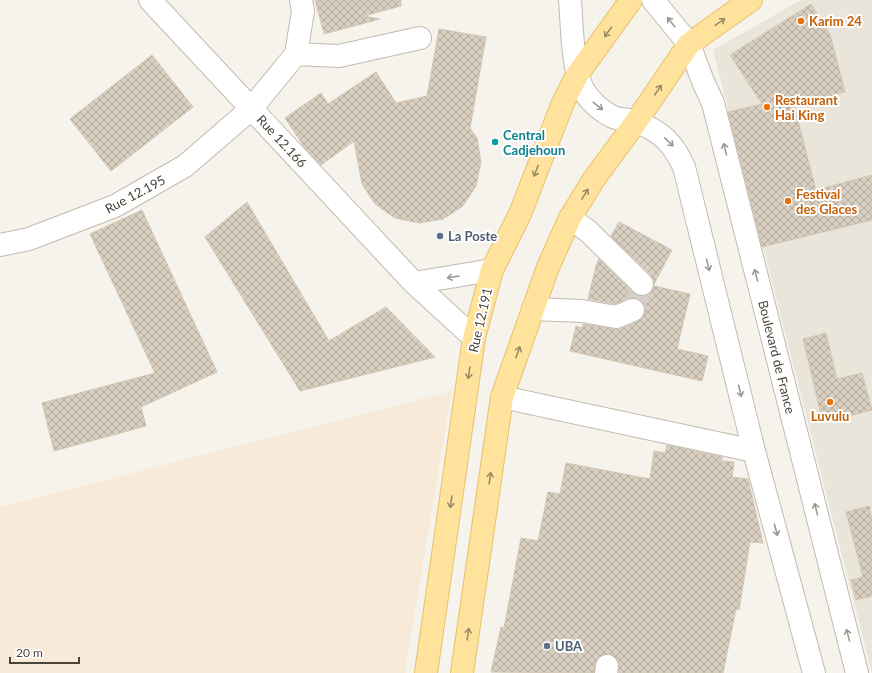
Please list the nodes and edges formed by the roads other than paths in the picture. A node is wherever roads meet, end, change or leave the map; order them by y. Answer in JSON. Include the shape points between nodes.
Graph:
{"nodes":[{"id":1,"x":150,"y":0,"type":"edge"},
{"id":2,"x":301,"y":0,"type":"edge"},
{"id":3,"x":570,"y":0,"type":"edge"},
{"id":4,"x":631,"y":0,"type":"edge"},
{"id":5,"x":653,"y":0,"type":"edge"},
{"id":6,"x":751,"y":0,"type":"edge"},
{"id":7,"x":420,"y":38,"type":"dead end"},
{"id":8,"x":688,"y":44,"type":"junction"},
{"id":9,"x":296,"y":54,"type":"junction"},
{"id":10,"x":577,"y":75,"type":"junction"},
{"id":11,"x":251,"y":109,"type":"junction"},
{"id":12,"x":636,"y":122,"type":"junction"},
{"id":13,"x":570,"y":218,"type":"junction"},
{"id":14,"x":0,"y":245,"type":"edge"},
{"id":15,"x":492,"y":270,"type":"junction"},
{"id":16,"x":414,"y":283,"type":"junction"},
{"id":17,"x":642,"y":284,"type":"dead end"},
{"id":18,"x":533,"y":309,"type":"junction"},
{"id":19,"x":633,"y":310,"type":"dead end"},
{"id":20,"x":474,"y":338,"type":"junction"},
{"id":21,"x":502,"y":397,"type":"junction"},
{"id":22,"x":754,"y":451,"type":"junction"},
{"id":23,"x":426,"y":673,"type":"edge"},
{"id":24,"x":462,"y":673,"type":"edge"},
{"id":25,"x":814,"y":673,"type":"edge"},
{"id":26,"x":857,"y":673,"type":"edge"}],
"edges":[{"from":1,"to":11,"type":"street","name":"Rue 12.166"},
{"from":2,"to":9,"type":"street","via":[[303,11]]},
{"from":3,"to":10,"type":"street"},
{"from":4,"to":10,"type":"main road","name":"Rue 12.191","one_way":true},
{"from":8,"to":5,"type":"street","name":"Boulevard de France","one_way":true},
{"from":8,"to":6,"type":"main road","one_way":true},
{"from":7,"to":9,"type":"street","via":[[339,56]]},
{"from":12,"to":8,"type":"main road","one_way":true},
{"from":26,"to":8,"type":"street","name":"Boulevard de France","one_way":true,"via":[[713,103]]},
{"from":9,"to":11,"type":"street","name":"Rue 12.195"},
{"from":10,"to":12,"type":"street","one_way":true,"via":[[583,91],[595,105],[613,117]]},
{"from":10,"to":15,"type":"main road","name":"Rue 12.191","one_way":true,"via":[[562,105],[520,214]]},
{"from":11,"to":14,"type":"street","name":"Rue 12.195","via":[[184,166],[115,206],[30,239]]},
{"from":11,"to":16,"type":"street","name":"Rue 12.166"},
{"from":13,"to":12,"type":"main road","one_way":true,"via":[[594,179]]},
{"from":12,"to":22,"type":"street","one_way":true,"via":[[661,135],[676,149],[684,167]]},
{"from":13,"to":17,"type":"street","via":[[588,231]]},
{"from":13,"to":18,"type":"main road"},
{"from":15,"to":16,"type":"street","one_way":true},
{"from":15,"to":20,"type":"main road","name":"Rue 12.191"},
{"from":16,"to":20,"type":"street","name":"Rue 12.166"},
{"from":18,"to":19,"type":"street","via":[[582,311],[616,317]]},
{"from":21,"to":18,"type":"main road","one_way":true},
{"from":20,"to":23,"type":"main road","name":"Rue 12.191","one_way":true},
{"from":21,"to":22,"type":"street"},
{"from":24,"to":21,"type":"main road","one_way":true},
{"from":22,"to":25,"type":"street","one_way":true}]}
